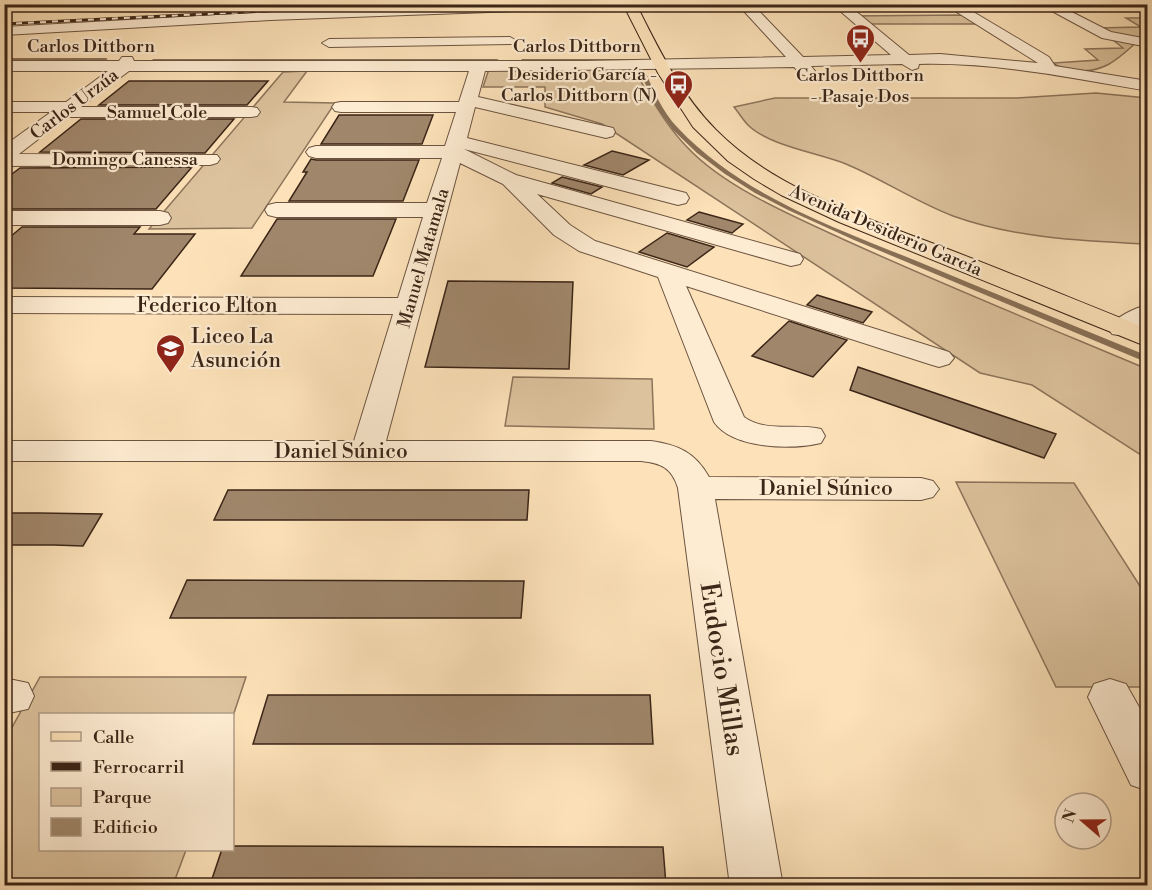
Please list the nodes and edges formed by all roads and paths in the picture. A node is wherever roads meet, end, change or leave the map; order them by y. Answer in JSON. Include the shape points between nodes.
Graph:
{"nodes":[{"id":1,"x":599,"y":4,"type":"edge"},
{"id":2,"x":629,"y":4,"type":"edge"},
{"id":3,"x":783,"y":4,"type":"edge"},
{"id":4,"x":838,"y":4,"type":"edge"},
{"id":5,"x":950,"y":4,"type":"edge"},
{"id":6,"x":1045,"y":4,"type":"edge"},
{"id":7,"x":746,"y":5,"type":"edge"},
{"id":8,"x":645,"y":6,"type":"edge"},
{"id":9,"x":163,"y":22,"type":"junction"},
{"id":10,"x":657,"y":24,"type":"dead end"},
{"id":11,"x":509,"y":25,"type":"junction"},
{"id":12,"x":44,"y":29,"type":"junction"},
{"id":13,"x":4,"y":31,"type":"edge"},
{"id":14,"x":149,"y":35,"type":"dead end"},
{"id":15,"x":313,"y":44,"type":"dead end"},
{"id":16,"x":14,"y":48,"type":"dead end"},
{"id":17,"x":135,"y":48,"type":"dead end"},
{"id":18,"x":672,"y":49,"type":"dead end"},
{"id":19,"x":1140,"y":53,"type":"edge"},
{"id":20,"x":904,"y":59,"type":"junction"},
{"id":21,"x":798,"y":61,"type":"junction"},
{"id":22,"x":682,"y":64,"type":"junction"},
{"id":23,"x":662,"y":65,"type":"junction"},
{"id":24,"x":4,"y":66,"type":"edge"},
{"id":25,"x":125,"y":66,"type":"junction"},
{"id":26,"x":478,"y":66,"type":"junction"},
{"id":27,"x":510,"y":66,"type":"junction"},
{"id":28,"x":1047,"y":69,"type":"junction"},
{"id":29,"x":927,"y":78,"type":"dead end"},
{"id":30,"x":1109,"y":79,"type":"junction"},
{"id":31,"x":817,"y":81,"type":"dead end"},
{"id":32,"x":1038,"y":85,"type":"dead end"},
{"id":33,"x":1148,"y":86,"type":"edge"},
{"id":34,"x":467,"y":104,"type":"junction"},
{"id":35,"x":4,"y":107,"type":"edge"},
{"id":36,"x":341,"y":107,"type":"dead end"},
{"id":37,"x":66,"y":110,"type":"junction"},
{"id":38,"x":251,"y":112,"type":"dead end"},
{"id":39,"x":606,"y":132,"type":"dead end"},
{"id":40,"x":722,"y":134,"type":"junction"},
{"id":41,"x":455,"y":148,"type":"junction"},
{"id":42,"x":316,"y":152,"type":"dead end"},
{"id":43,"x":7,"y":154,"type":"edge"},
{"id":44,"x":210,"y":159,"type":"dead end"},
{"id":45,"x":510,"y":180,"type":"junction"},
{"id":46,"x":678,"y":198,"type":"dead end"},
{"id":47,"x":276,"y":210,"type":"dead end"},
{"id":48,"x":437,"y":210,"type":"junction"},
{"id":49,"x":4,"y":218,"type":"edge"},
{"id":50,"x":160,"y":218,"type":"dead end"},
{"id":51,"x":791,"y":259,"type":"dead end"},
{"id":52,"x":669,"y":273,"type":"junction"},
{"id":53,"x":4,"y":305,"type":"edge"},
{"id":54,"x":409,"y":306,"type":"junction"},
{"id":55,"x":1141,"y":324,"type":"edge"},
{"id":56,"x":939,"y":358,"type":"dead end"},
{"id":57,"x":809,"y":436,"type":"dead end"},
{"id":58,"x":4,"y":451,"type":"edge"},
{"id":59,"x":368,"y":451,"type":"junction"},
{"id":60,"x":686,"y":473,"type":"junction"},
{"id":61,"x":921,"y":489,"type":"dead end"},
{"id":62,"x":1128,"y":722,"type":"edge"},
{"id":63,"x":1148,"y":770,"type":"edge"},
{"id":64,"x":757,"y":885,"type":"edge"}],
"edges":[{"from":1,"to":11,"type":"street"},
{"from":2,"to":23,"type":"main road","name":"Avenida Desiderio García"},
{"from":3,"to":7,"type":"street"},
{"from":4,"to":20,"type":"street"},
{"from":5,"to":28,"type":"street","via":[[1044,60]]},
{"from":6,"to":19,"type":"street"},
{"from":7,"to":8,"type":"street"},
{"from":7,"to":21,"type":"street"},
{"from":8,"to":10,"type":"main road"},
{"from":9,"to":11,"type":"street"},
{"from":9,"to":12,"type":"street"},
{"from":9,"to":14,"type":"street"},
{"from":11,"to":15,"type":"street"},
{"from":11,"to":27,"type":"street"},
{"from":12,"to":13,"type":"street"},
{"from":12,"to":16,"type":"street"},
{"from":17,"to":25,"type":"street","name":"Carlos Urzúa"},
{"from":18,"to":22,"type":"main road","name":"Avenida Desiderio García"},
{"from":19,"to":30,"type":"street"},
{"from":20,"to":21,"type":"street","name":"Carlos Dittborn"},
{"from":20,"to":28,"type":"street","name":"Carlos Dittborn","via":[[975,60]]},
{"from":20,"to":29,"type":"street"},
{"from":21,"to":22,"type":"street","name":"Carlos Dittborn"},
{"from":21,"to":31,"type":"street"},
{"from":22,"to":23,"type":"street","name":"Carlos Dittborn"},
{"from":22,"to":40,"type":"main road","name":"Avenida Desiderio García"},
{"from":23,"to":27,"type":"street","name":"Carlos Dittborn"},
{"from":23,"to":40,"type":"main road","name":"Avenida Desiderio García","via":[[689,110]]},
{"from":24,"to":25,"type":"street","name":"Carlos Dittborn"},
{"from":25,"to":26,"type":"street","name":"Carlos Dittborn"},
{"from":25,"to":37,"type":"street","name":"Carlos Urzúa"},
{"from":26,"to":27,"type":"street","name":"Carlos Dittborn"},
{"from":26,"to":34,"type":"street","name":"Manuel Matamala"},
{"from":28,"to":30,"type":"street","name":"Carlos Dittborn"},
{"from":28,"to":32,"type":"street"},
{"from":30,"to":33,"type":"street","name":"Carlos Dittborn"},
{"from":34,"to":36,"type":"street"},
{"from":34,"to":39,"type":"street"},
{"from":34,"to":41,"type":"street","name":"Manuel Matamala"},
{"from":35,"to":37,"type":"street","name":"Samuel Cole"},
{"from":37,"to":38,"type":"street","name":"Samuel Cole"},
{"from":37,"to":43,"type":"street","name":"Carlos Urzúa"},
{"from":40,"to":55,"type":"main road","name":"Avenida Desiderio García","via":[[743,162],[813,201]]},
{"from":41,"to":42,"type":"street"},
{"from":41,"to":45,"type":"street"},
{"from":41,"to":46,"type":"street","via":[[470,143]]},
{"from":41,"to":48,"type":"street","name":"Manuel Matamala"},
{"from":43,"to":44,"type":"street","name":"Domingo Canessa"},
{"from":45,"to":51,"type":"street"},
{"from":45,"to":52,"type":"street","via":[[575,239]]},
{"from":47,"to":48,"type":"street"},
{"from":48,"to":54,"type":"street","name":"Manuel Matamala"},
{"from":49,"to":50,"type":"street"},
{"from":52,"to":56,"type":"street"},
{"from":52,"to":57,"type":"street","via":[[730,422],[759,435]]},
{"from":53,"to":54,"type":"street","name":"Federico Elton"},
{"from":54,"to":59,"type":"street","name":"Manuel Matamala"},
{"from":58,"to":59,"type":"street","name":"Daniel Súnico"},
{"from":59,"to":60,"type":"street","name":"Daniel Súnico","via":[[647,451],[666,454]]},
{"from":60,"to":61,"type":"street","name":"Daniel Súnico"},
{"from":60,"to":64,"type":"street","name":"Eudocio Millas"},
{"from":62,"to":63,"type":"street"}]}
